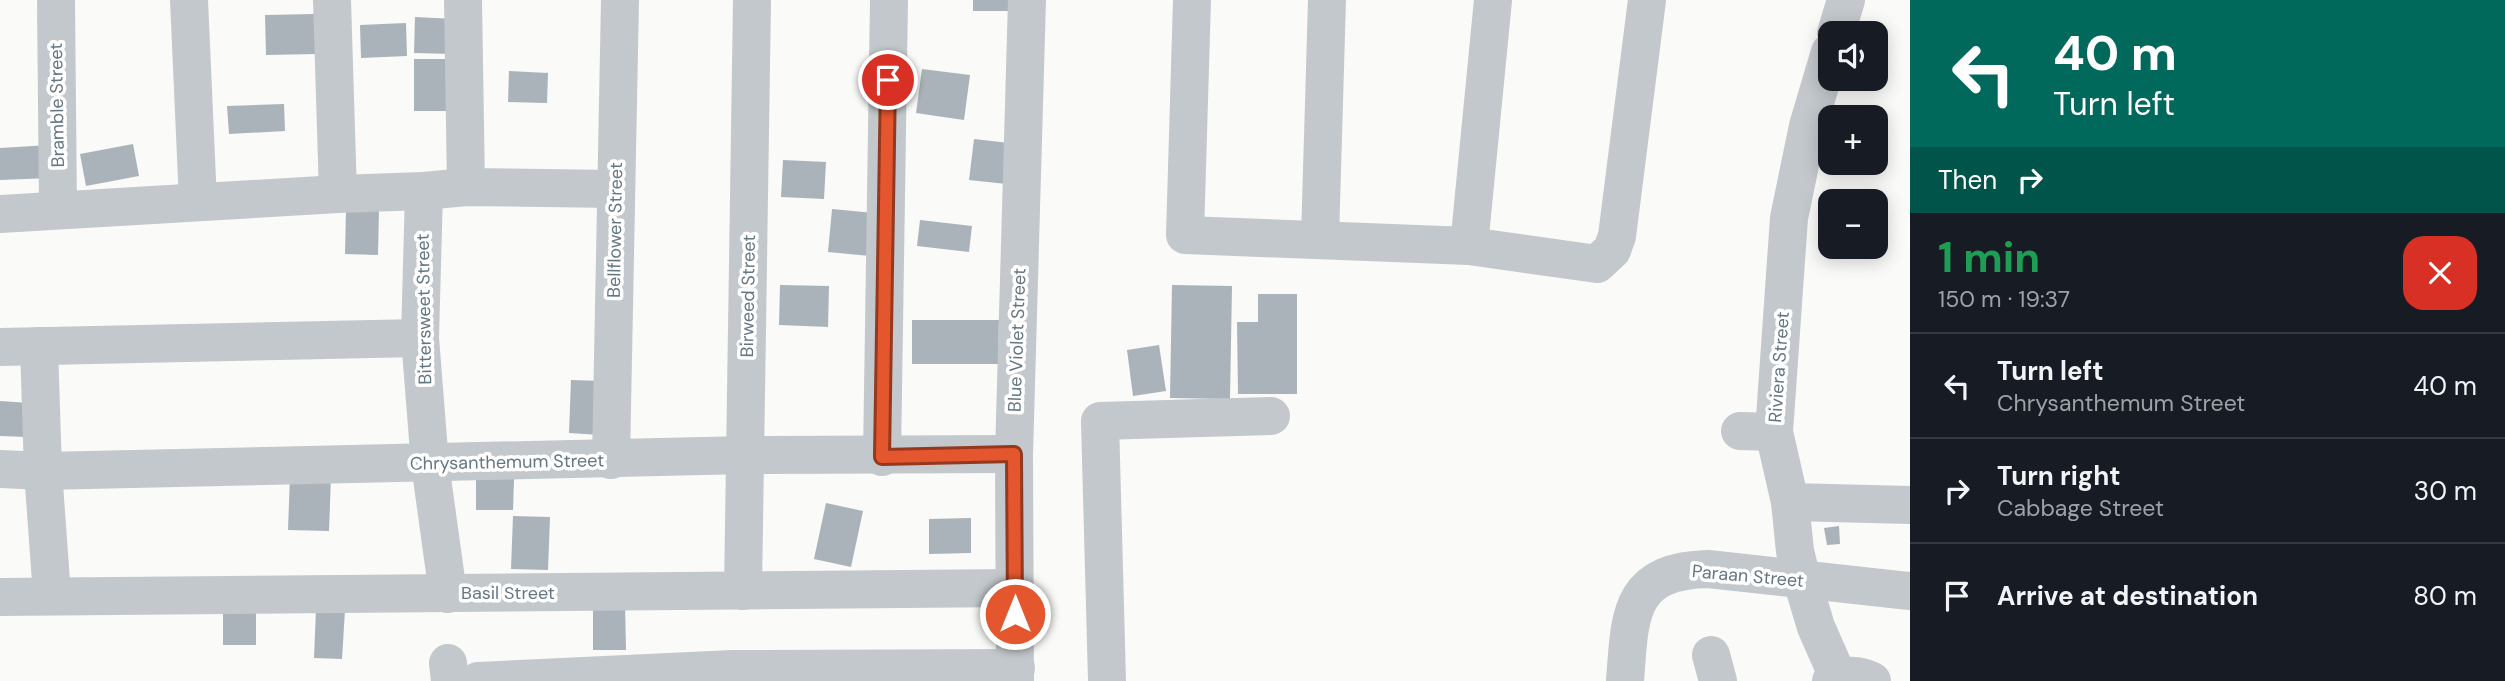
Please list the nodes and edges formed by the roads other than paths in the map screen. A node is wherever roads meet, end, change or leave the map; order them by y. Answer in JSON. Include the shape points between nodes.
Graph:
{"nodes":[{"id":1,"x":56,"y":0,"type":"edge"},
{"id":2,"x":189,"y":0,"type":"edge"},
{"id":3,"x":332,"y":0,"type":"edge"},
{"id":4,"x":463,"y":0,"type":"edge"},
{"id":5,"x":620,"y":0,"type":"edge"},
{"id":6,"x":752,"y":0,"type":"edge"},
{"id":7,"x":889,"y":0,"type":"edge"},
{"id":8,"x":1027,"y":0,"type":"edge"},
{"id":9,"x":1192,"y":0,"type":"edge"},
{"id":10,"x":1327,"y":0,"type":"edge"},
{"id":11,"x":1493,"y":0,"type":"edge"},
{"id":12,"x":1647,"y":0,"type":"edge"},
{"id":13,"x":1846,"y":0,"type":"edge"},
{"id":14,"x":1840,"y":21,"type":"edge"},
{"id":15,"x":1818,"y":91,"type":"edge"},
{"id":16,"x":466,"y":187,"type":"junction"},
{"id":17,"x":616,"y":189,"type":"junction"},
{"id":18,"x":424,"y":191,"type":"junction"},
{"id":19,"x":338,"y":194,"type":"junction"},
{"id":20,"x":198,"y":202,"type":"junction"},
{"id":21,"x":58,"y":209,"type":"junction"},
{"id":22,"x":0,"y":214,"type":"edge"},
{"id":23,"x":1320,"y":239,"type":"junction"},
{"id":24,"x":1469,"y":246,"type":"junction"},
{"id":25,"x":421,"y":338,"type":"junction"},
{"id":26,"x":39,"y":346,"type":"junction"},
{"id":27,"x":0,"y":347,"type":"edge"},
{"id":28,"x":1271,"y":416,"type":"dead end"},
{"id":29,"x":1014,"y":454,"type":"junction"},
{"id":30,"x":746,"y":455,"type":"junction"},
{"id":31,"x":882,"y":457,"type":"junction"},
{"id":32,"x":611,"y":460,"type":"junction"},
{"id":33,"x":430,"y":464,"type":"junction"},
{"id":34,"x":0,"y":469,"type":"edge"},
{"id":35,"x":43,"y":471,"type":"junction"},
{"id":36,"x":1790,"y":502,"type":"junction"},
{"id":37,"x":1910,"y":505,"type":"edge"},
{"id":38,"x":1802,"y":580,"type":"junction"},
{"id":39,"x":1015,"y":588,"type":"junction"},
{"id":40,"x":1910,"y":591,"type":"edge"},
{"id":41,"x":743,"y":592,"type":"junction"},
{"id":42,"x":448,"y":594,"type":"junction"},
{"id":43,"x":52,"y":595,"type":"junction"},
{"id":44,"x":0,"y":597,"type":"edge"},
{"id":45,"x":458,"y":675,"type":"edge"},
{"id":46,"x":734,"y":675,"type":"edge"},
{"id":47,"x":1016,"y":675,"type":"edge"},
{"id":48,"x":1847,"y":680,"type":"edge"},
{"id":49,"x":1107,"y":681,"type":"edge"},
{"id":50,"x":1625,"y":681,"type":"edge"}],
"edges":[{"from":1,"to":21,"type":"street","name":"Bramble Street"},
{"from":2,"to":20,"type":"street"},
{"from":3,"to":19,"type":"street"},
{"from":4,"to":16,"type":"street"},
{"from":5,"to":17,"type":"street","name":"Bellflower Street"},
{"from":6,"to":30,"type":"street","name":"Birweed Street"},
{"from":7,"to":31,"type":"street"},
{"from":8,"to":29,"type":"street","name":"Blue Violet Street"},
{"from":9,"to":23,"type":"street","via":[[1185,235]]},
{"from":10,"to":23,"type":"street"},
{"from":11,"to":24,"type":"street"},
{"from":12,"to":24,"type":"street","via":[[1612,250],[1597,264]]},
{"from":13,"to":14,"type":"street"},
{"from":15,"to":36,"type":"street","name":"Riviera Street","via":[[1789,218],[1757,432]]},
{"from":16,"to":17,"type":"street"},
{"from":16,"to":18,"type":"street"},
{"from":17,"to":32,"type":"street","name":"Bellflower Street"},
{"from":18,"to":19,"type":"street"},
{"from":18,"to":25,"type":"street","name":"Bittersweet Street"},
{"from":19,"to":20,"type":"street"},
{"from":20,"to":21,"type":"street"},
{"from":21,"to":22,"type":"street"},
{"from":23,"to":24,"type":"street"},
{"from":25,"to":26,"type":"street"},
{"from":25,"to":33,"type":"street","name":"Bittersweet Street"},
{"from":26,"to":27,"type":"street"},
{"from":26,"to":35,"type":"street"},
{"from":28,"to":49,"type":"street","via":[[1100,421]]},
{"from":29,"to":31,"type":"street","name":"Chrysanthemum Street"},
{"from":29,"to":39,"type":"street","name":"Blue Violet Street"},
{"from":30,"to":31,"type":"street","name":"Chrysanthemum Street"},
{"from":30,"to":32,"type":"street","name":"Chrysanthemum Street"},
{"from":30,"to":41,"type":"street","name":"Birweed Street"},
{"from":32,"to":33,"type":"street","name":"Chrysanthemum Street"},
{"from":33,"to":35,"type":"street","name":"Chrysanthemum Street"},
{"from":33,"to":42,"type":"street","name":"Bittersweet Street"},
{"from":34,"to":35,"type":"street","name":"Chrysanthemum Street"},
{"from":35,"to":43,"type":"street"},
{"from":36,"to":37,"type":"street"},
{"from":36,"to":38,"type":"street","name":"Riviera Street"},
{"from":38,"to":40,"type":"street","name":"Paraan Street"},
{"from":38,"to":48,"type":"street","name":"Riviera Street","via":[[1816,627]]},
{"from":38,"to":50,"type":"street","name":"Paraan Street","via":[[1708,569],[1660,578],[1646,587],[1637,602]]},
{"from":39,"to":41,"type":"street","name":"Basil Street"},
{"from":39,"to":47,"type":"street","name":"Blue Violet Street"},
{"from":41,"to":42,"type":"street","name":"Basil Street"},
{"from":42,"to":43,"type":"street","name":"Basil Street"},
{"from":43,"to":44,"type":"street","name":"Basil Street"},
{"from":45,"to":46,"type":"street"},
{"from":46,"to":47,"type":"street"}]}
